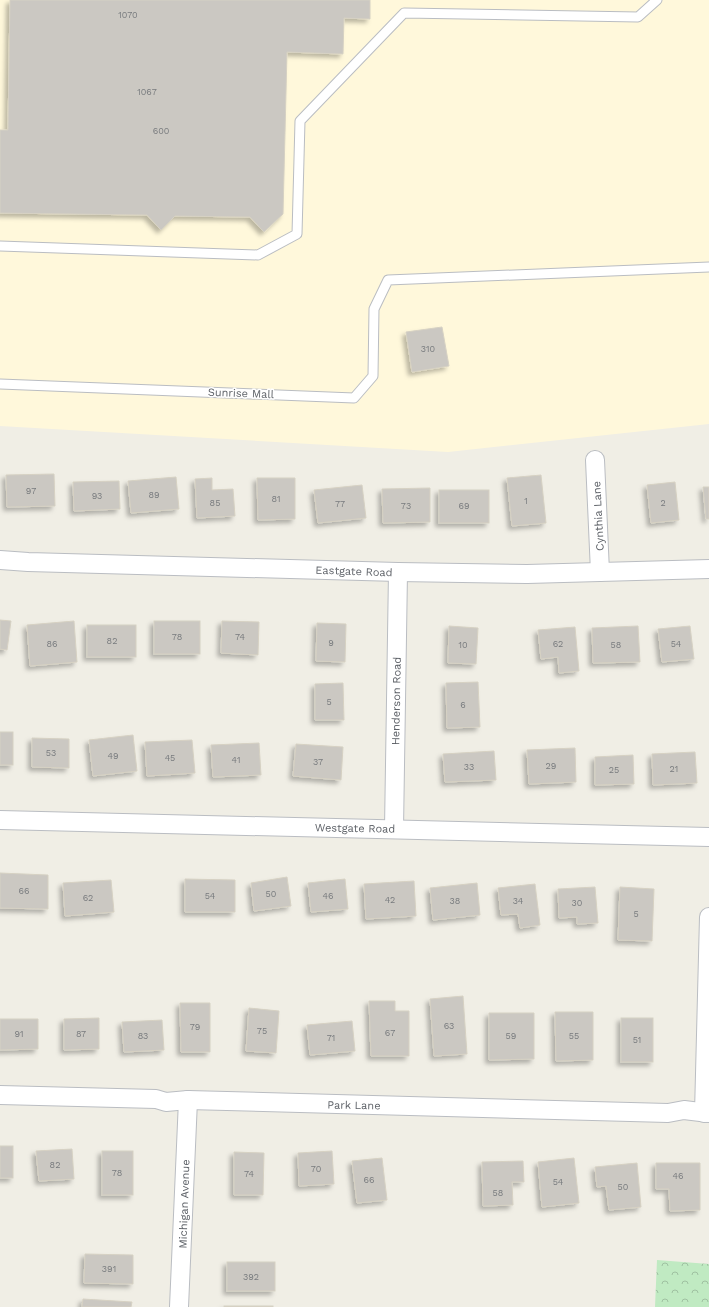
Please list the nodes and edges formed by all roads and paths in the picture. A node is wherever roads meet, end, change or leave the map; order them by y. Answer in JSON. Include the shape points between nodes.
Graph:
{"nodes":[{"id":1,"x":657,"y":0,"type":"edge"},
{"id":2,"x":0,"y":246,"type":"edge"},
{"id":3,"x":709,"y":266,"type":"edge"},
{"id":4,"x":0,"y":384,"type":"edge"},
{"id":5,"x":595,"y":460,"type":"dead end"},
{"id":6,"x":0,"y":560,"type":"edge"},
{"id":7,"x":709,"y":569,"type":"edge"},
{"id":8,"x":398,"y":572,"type":"junction"},
{"id":9,"x":600,"y":572,"type":"junction"},
{"id":10,"x":0,"y":820,"type":"edge"},
{"id":11,"x":394,"y":829,"type":"junction"},
{"id":12,"x":709,"y":837,"type":"edge"},
{"id":13,"x":709,"y":917,"type":"edge"},
{"id":14,"x":0,"y":1095,"type":"edge"},
{"id":15,"x":188,"y":1100,"type":"junction"},
{"id":16,"x":707,"y":1113,"type":"edge"},
{"id":17,"x":179,"y":1307,"type":"edge"}],
"edges":[{"from":1,"to":2,"type":"lane","via":[[638,17],[404,13],[300,121],[297,234],[258,255]]},
{"from":3,"to":4,"type":"lane","name":"Sunrise Mall","via":[[388,280],[374,309],[373,376],[354,398]]},
{"from":5,"to":9,"type":"street","name":"Cynthia Lane"},
{"from":6,"to":8,"type":"street","name":"Eastgate Road"},
{"from":7,"to":9,"type":"street","name":"Eastgate Road"},
{"from":8,"to":9,"type":"street","name":"Eastgate Road"},
{"from":8,"to":11,"type":"street","name":"Henderson Road"},
{"from":10,"to":11,"type":"street","name":"Westgate Road"},
{"from":11,"to":12,"type":"street","name":"Westgate Road"},
{"from":13,"to":16,"type":"street"},
{"from":14,"to":15,"type":"street","name":"Park Lane","via":[[156,1099],[166,1102]]},
{"from":15,"to":16,"type":"street","name":"Park Lane","via":[[668,1113],[684,1110]]},
{"from":15,"to":17,"type":"street","name":"Michigan Avenue"}]}
